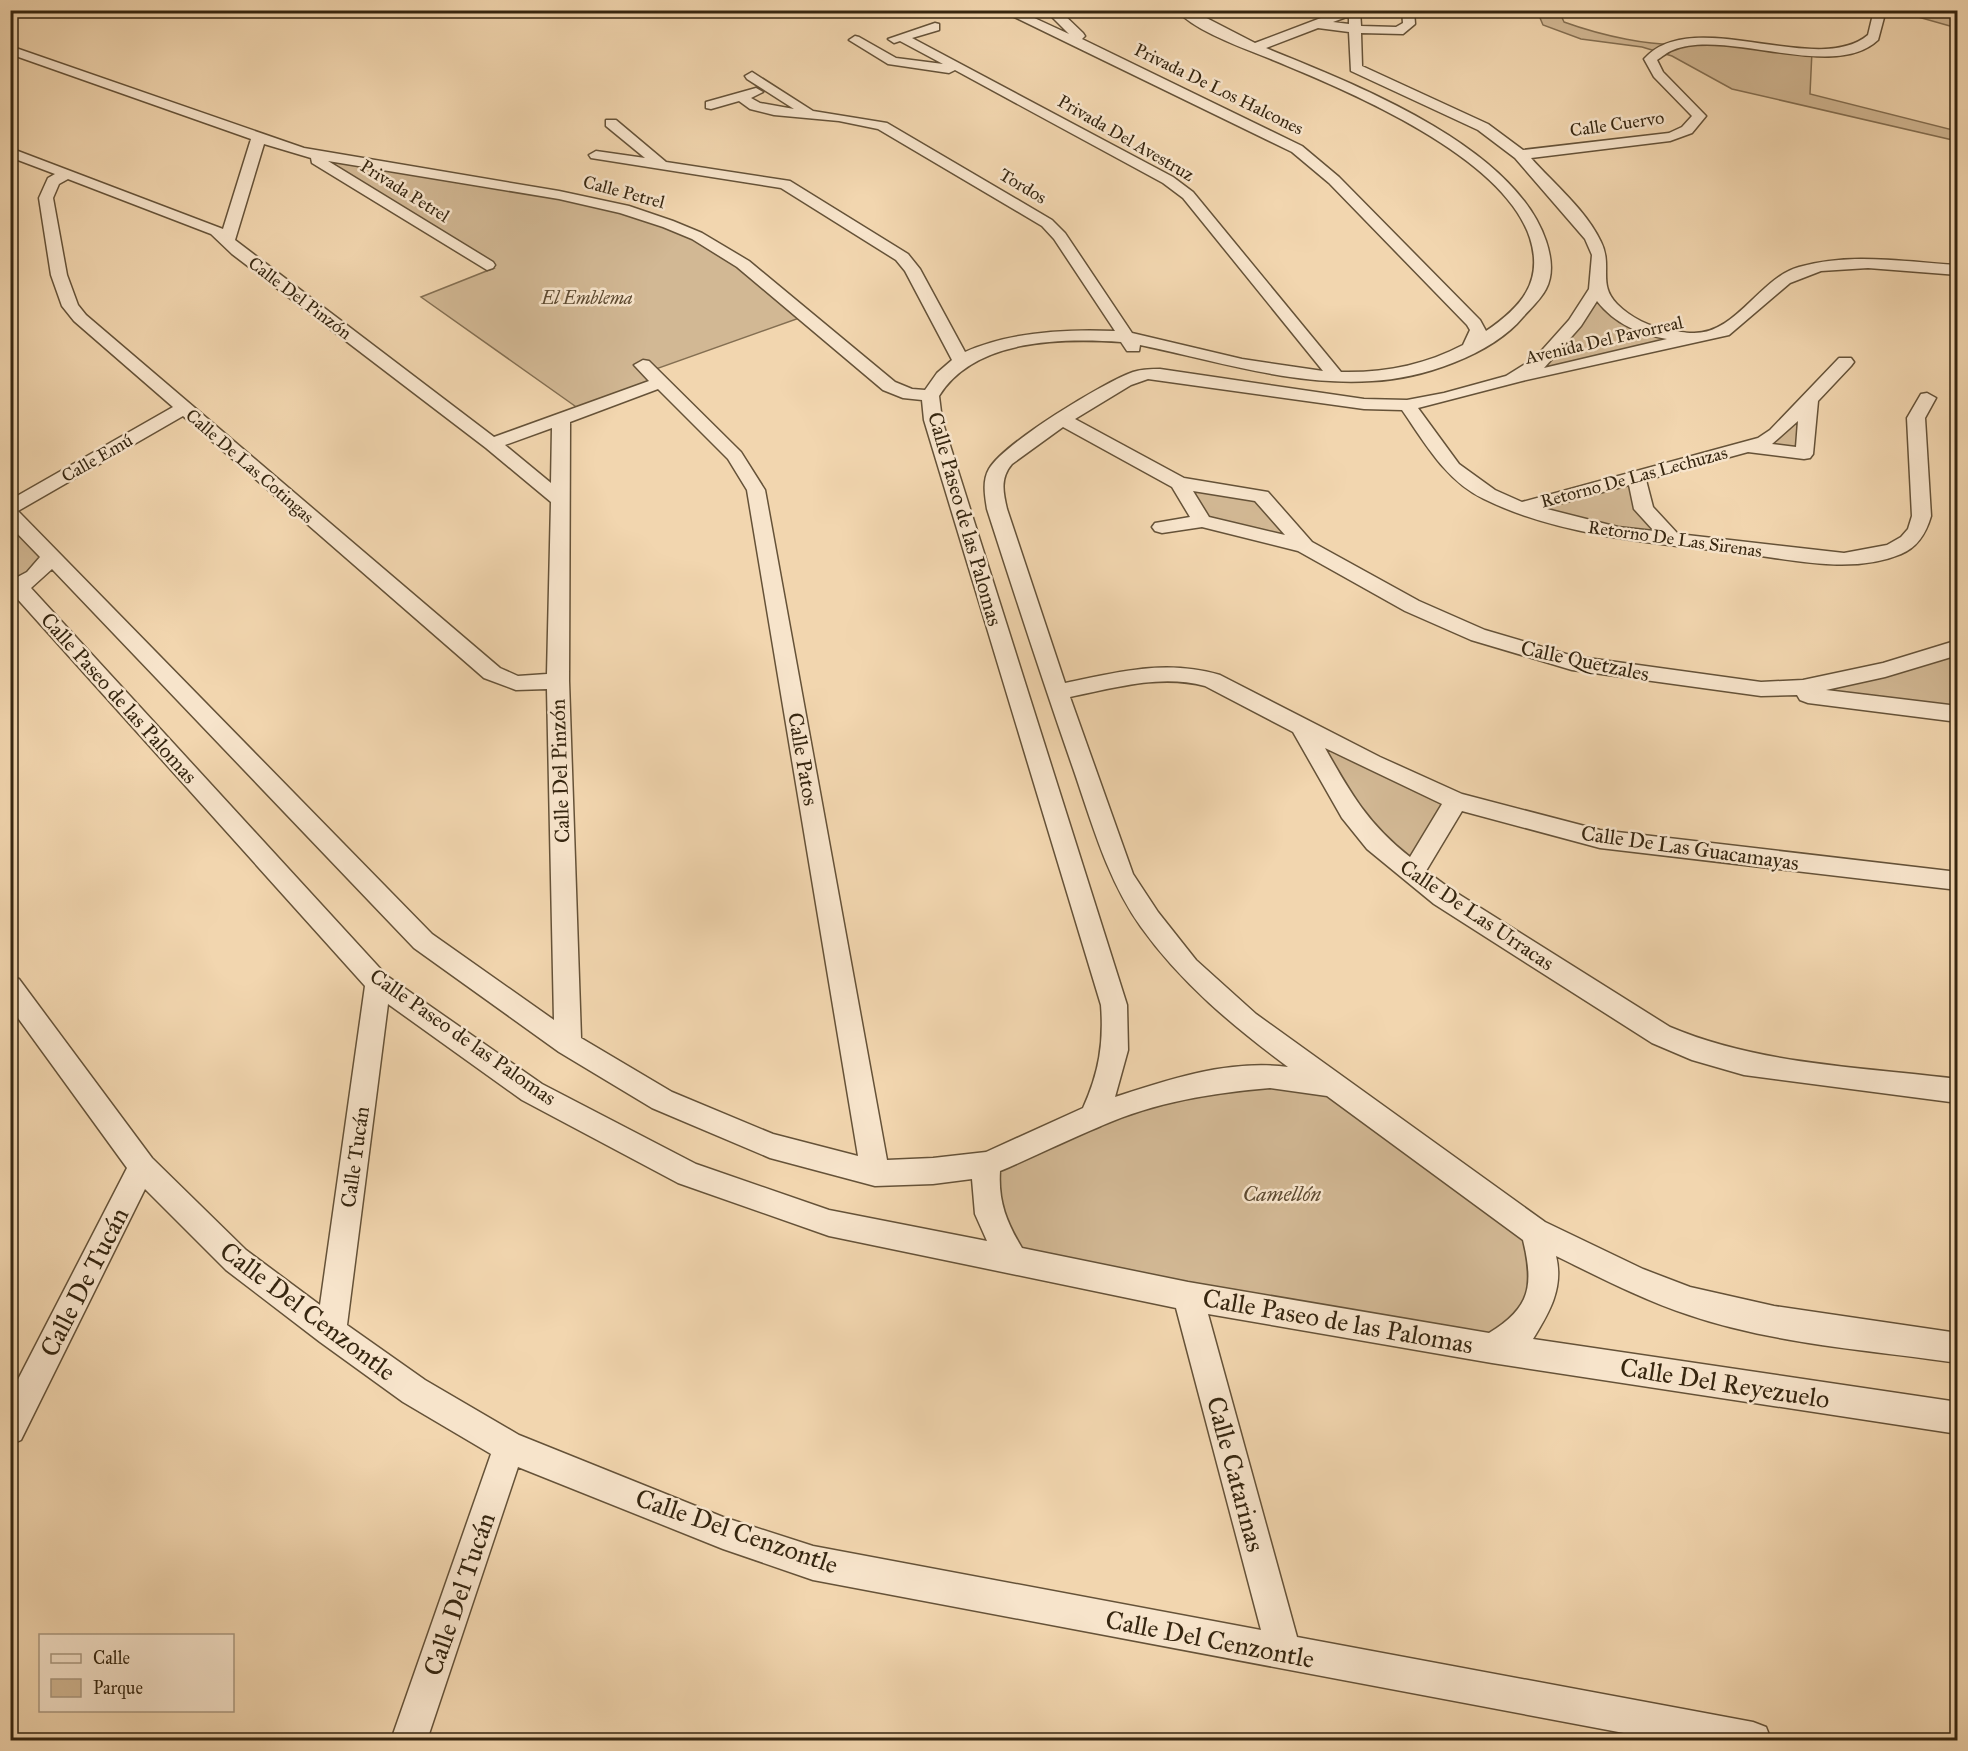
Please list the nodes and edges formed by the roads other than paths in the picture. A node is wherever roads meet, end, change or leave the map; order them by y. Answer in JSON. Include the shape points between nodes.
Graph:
{"nodes":[{"id":1,"x":1006,"y":10,"type":"edge"},
{"id":2,"x":1051,"y":10,"type":"edge"},
{"id":3,"x":1182,"y":10,"type":"edge"},
{"id":4,"x":1354,"y":10,"type":"edge"},
{"id":5,"x":1408,"y":10,"type":"edge"},
{"id":6,"x":1880,"y":10,"type":"edge"},
{"id":7,"x":1317,"y":24,"type":"junction"},
{"id":8,"x":935,"y":27,"type":"dead end"},
{"id":9,"x":1355,"y":29,"type":"junction"},
{"id":10,"x":902,"y":37,"type":"junction"},
{"id":11,"x":855,"y":40,"type":"dead end"},
{"id":12,"x":869,"y":47,"type":"junction"},
{"id":13,"x":1257,"y":47,"type":"junction"},
{"id":14,"x":1091,"y":48,"type":"junction"},
{"id":15,"x":10,"y":50,"type":"edge"},
{"id":16,"x":1356,"y":68,"type":"junction"},
{"id":17,"x":966,"y":72,"type":"junction"},
{"id":18,"x":1319,"y":75,"type":"junction"},
{"id":19,"x":752,"y":76,"type":"dead end"},
{"id":20,"x":770,"y":88,"type":"junction"},
{"id":21,"x":740,"y":96,"type":"junction"},
{"id":22,"x":711,"y":105,"type":"dead end"},
{"id":23,"x":811,"y":114,"type":"junction"},
{"id":24,"x":1470,"y":122,"type":"junction"},
{"id":25,"x":1434,"y":133,"type":"junction"},
{"id":26,"x":258,"y":139,"type":"junction"},
{"id":27,"x":10,"y":152,"type":"edge"},
{"id":28,"x":301,"y":152,"type":"junction"},
{"id":29,"x":1520,"y":155,"type":"junction"},
{"id":30,"x":661,"y":164,"type":"junction"},
{"id":31,"x":67,"y":174,"type":"junction"},
{"id":32,"x":227,"y":241,"type":"junction"},
{"id":33,"x":486,"y":265,"type":"dead end"},
{"id":34,"x":1958,"y":270,"type":"edge"},
{"id":35,"x":1598,"y":289,"type":"junction"},
{"id":36,"x":1452,"y":299,"type":"junction"},
{"id":37,"x":1523,"y":312,"type":"junction"},
{"id":38,"x":1705,"y":337,"type":"junction"},
{"id":39,"x":1125,"y":338,"type":"junction"},
{"id":40,"x":1469,"y":349,"type":"junction"},
{"id":41,"x":961,"y":360,"type":"junction"},
{"id":42,"x":1845,"y":362,"type":"dead end"},
{"id":43,"x":1437,"y":364,"type":"junction"},
{"id":44,"x":643,"y":365,"type":"dead end"},
{"id":45,"x":1140,"y":374,"type":"junction"},
{"id":46,"x":1336,"y":376,"type":"junction"},
{"id":47,"x":1512,"y":380,"type":"junction"},
{"id":48,"x":659,"y":383,"type":"junction"},
{"id":49,"x":1478,"y":389,"type":"junction"},
{"id":50,"x":930,"y":396,"type":"junction"},
{"id":51,"x":1809,"y":398,"type":"junction"},
{"id":52,"x":1927,"y":398,"type":"dead end"},
{"id":53,"x":1407,"y":405,"type":"junction"},
{"id":54,"x":184,"y":408,"type":"junction"},
{"id":55,"x":561,"y":418,"type":"junction"},
{"id":56,"x":1064,"y":420,"type":"junction"},
{"id":57,"x":492,"y":444,"type":"junction"},
{"id":58,"x":1747,"y":447,"type":"junction"},
{"id":59,"x":1636,"y":476,"type":"junction"},
{"id":60,"x":1179,"y":483,"type":"junction"},
{"id":61,"x":559,"y":499,"type":"junction"},
{"id":62,"x":10,"y":508,"type":"edge"},
{"id":63,"x":1521,"y":508,"type":"junction"},
{"id":64,"x":10,"y":514,"type":"edge"},
{"id":65,"x":1203,"y":521,"type":"junction"},
{"id":66,"x":1162,"y":526,"type":"dead end"},
{"id":67,"x":1674,"y":542,"type":"junction"},
{"id":68,"x":1305,"y":546,"type":"junction"},
{"id":69,"x":51,"y":556,"type":"junction"},
{"id":70,"x":14,"y":587,"type":"edge"},
{"id":71,"x":1958,"y":647,"type":"edge"},
{"id":72,"x":558,"y":681,"type":"junction"},
{"id":73,"x":1761,"y":689,"type":"junction"},
{"id":74,"x":1057,"y":693,"type":"junction"},
{"id":75,"x":1958,"y":714,"type":"edge"},
{"id":76,"x":1300,"y":724,"type":"junction"},
{"id":77,"x":1456,"y":801,"type":"junction"},
{"id":78,"x":1412,"y":874,"type":"junction"},
{"id":79,"x":1958,"y":881,"type":"edge"},
{"id":80,"x":378,"y":983,"type":"junction"},
{"id":81,"x":10,"y":986,"type":"edge"},
{"id":82,"x":568,"y":1044,"type":"junction"},
{"id":83,"x":1329,"y":1084,"type":"junction"},
{"id":84,"x":1958,"y":1091,"type":"edge"},
{"id":85,"x":1093,"y":1116,"type":"junction"},
{"id":86,"x":987,"y":1164,"type":"junction"},
{"id":87,"x":142,"y":1167,"type":"junction"},
{"id":88,"x":875,"y":1173,"type":"junction"},
{"id":89,"x":1535,"y":1232,"type":"junction"},
{"id":90,"x":1012,"y":1259,"type":"junction"},
{"id":91,"x":1188,"y":1296,"type":"junction"},
{"id":92,"x":331,"y":1332,"type":"junction"},
{"id":93,"x":1492,"y":1348,"type":"junction"},
{"id":94,"x":1958,"y":1348,"type":"edge"},
{"id":95,"x":1958,"y":1418,"type":"edge"},
{"id":96,"x":10,"y":1429,"type":"edge"},
{"id":97,"x":509,"y":1447,"type":"junction"},
{"id":98,"x":1284,"y":1653,"type":"junction"},
{"id":99,"x":409,"y":1740,"type":"edge"},
{"id":100,"x":1753,"y":1740,"type":"edge"}],
"edges":[{"from":1,"to":14,"type":"street","name":"Privada De Los Halcones"},
{"from":2,"to":14,"type":"street","name":"Privada De Los Halcones"},
{"from":3,"to":13,"type":"street","name":"Calle Paseo de las Palomas"},
{"from":4,"to":7,"type":"street"},
{"from":4,"to":9,"type":"street"},
{"from":5,"to":9,"type":"street","via":[[1409,24],[1399,31]]},
{"from":6,"to":29,"type":"street","name":"Calle Cuervo","via":[[1876,34],[1869,42],[1840,50],[1803,51],[1714,42],[1657,51],[1650,59],[1654,70],[1682,94],[1699,116],[1695,125],[1670,137]]},
{"from":7,"to":9,"type":"street"},
{"from":7,"to":13,"type":"street"},
{"from":8,"to":10,"type":"street"},
{"from":9,"to":16,"type":"street"},
{"from":10,"to":12,"type":"street"},
{"from":10,"to":17,"type":"street","name":"Privada Del Avestruz"},
{"from":11,"to":12,"type":"street","name":"Privada Del Avestruz"},
{"from":12,"to":17,"type":"street","name":"Privada Del Avestruz","via":[[893,61]]},
{"from":13,"to":18,"type":"street","name":"Calle Paseo de las Palomas"},
{"from":14,"to":36,"type":"street","name":"Privada De Los Halcones","via":[[1297,149],[1334,180]]},
{"from":15,"to":26,"type":"street"},
{"from":16,"to":18,"type":"street","via":[[1345,75]]},
{"from":16,"to":24,"type":"street"},
{"from":17,"to":46,"type":"street","name":"Privada Del Avestruz","via":[[1168,180],[1188,195]]},
{"from":18,"to":25,"type":"street","name":"Calle Paseo de las Palomas","via":[[1389,106]]},
{"from":19,"to":20,"type":"street","name":"Tordos"},
{"from":20,"to":21,"type":"street"},
{"from":20,"to":23,"type":"street","name":"Tordos"},
{"from":21,"to":22,"type":"street"},
{"from":21,"to":23,"type":"street","name":"Tordos","via":[[755,106]]},
{"from":23,"to":39,"type":"street","name":"Tordos","via":[[882,126],[1047,223],[1060,236]]},
{"from":24,"to":25,"type":"street","via":[[1444,123]]},
{"from":24,"to":29,"type":"street","via":[[1499,137]]},
{"from":25,"to":37,"type":"street","name":"Calle Paseo de las Palomas","via":[[1470,158],[1533,223],[1543,247],[1545,273],[1539,290]]},
{"from":26,"to":28,"type":"street","name":"Calle Petrel"},
{"from":26,"to":32,"type":"street"},
{"from":27,"to":31,"type":"street","name":"Calle Del Pinzón"},
{"from":28,"to":33,"type":"street","name":"Privada Petrel"},
{"from":28,"to":50,"type":"street","name":"Calle Petrel","via":[[559,195],[624,209],[668,224],[697,236],[743,264],[889,386],[909,394]]},
{"from":29,"to":35,"type":"street","via":[[1592,238],[1600,255]]},
{"from":30,"to":30,"type":"street","via":[[596,154],[616,127]]},
{"from":30,"to":41,"type":"street","via":[[794,187],[902,257]]},
{"from":31,"to":32,"type":"street","name":"Calle Del Pinzón","via":[[206,226]]},
{"from":31,"to":54,"type":"street","name":"Calle De Las Cotingas","via":[[53,181],[46,198],[67,300],[80,318]]},
{"from":32,"to":57,"type":"street","name":"Calle Del Pinzón"},
{"from":34,"to":38,"type":"street","name":"Avenida Del Pavorreal","via":[[1853,263],[1804,271],[1785,279],[1723,331]]},
{"from":35,"to":38,"type":"street","name":"Avenida Del Pavorreal","via":[[1605,304],[1617,315],[1641,327],[1667,335]]},
{"from":35,"to":47,"type":"street","name":"Calle Paseo de las Palomas","via":[[1541,362]]},
{"from":36,"to":37,"type":"street","name":"Privada De Los Halcones","via":[[1470,309],[1490,313]]},
{"from":36,"to":40,"type":"street","name":"Privada De Los Halcones","via":[[1478,330]]},
{"from":37,"to":40,"type":"street","name":"Calle Paseo de las Palomas"},
{"from":38,"to":47,"type":"street","name":"Avenida Del Pavorreal"},
{"from":39,"to":41,"type":"street","name":"Calle Paseo de las Palomas","via":[[1085,336],[1046,340],[997,348]]},
{"from":39,"to":45,"type":"street","name":"Tordos","via":[[1145,364]]},
{"from":39,"to":46,"type":"street","name":"Calle Paseo de las Palomas","via":[[1258,368]]},
{"from":40,"to":43,"type":"street","name":"Calle Paseo de las Palomas"},
{"from":41,"to":50,"type":"street","name":"Calle Paseo de las Palomas"},
{"from":42,"to":51,"type":"street","name":"Retorno De Las Lechuzas"},
{"from":43,"to":46,"type":"street","name":"Calle Paseo de las Palomas","via":[[1381,375]]},
{"from":43,"to":49,"type":"street"},
{"from":44,"to":48,"type":"street","name":"Calle Patos"},
{"from":45,"to":53,"type":"street","name":"Calle Paseo de las Palomas","via":[[1364,404]]},
{"from":45,"to":56,"type":"street","name":"Calle Paseo de las Palomas"},
{"from":47,"to":49,"type":"street","name":"Calle Paseo de las Palomas"},
{"from":48,"to":55,"type":"street"},
{"from":48,"to":88,"type":"street","name":"Calle Patos","via":[[735,456],[756,490]]},
{"from":49,"to":53,"type":"street","name":"Calle Paseo de las Palomas"},
{"from":50,"to":85,"type":"street","name":"Calle Paseo de las Palomas","via":[[933,420],[1113,1005],[1117,1042],[1112,1074]]},
{"from":51,"to":58,"type":"street","name":"Retorno De Las Lechuzas","via":[[1776,434]]},
{"from":51,"to":58,"type":"street","name":"Retorno De Las Lechuzas","via":[[1804,454]]},
{"from":52,"to":67,"type":"street","name":"Retorno De Las Sirenas","via":[[1916,416],[1923,519],[1913,538],[1896,549],[1844,559]]},
{"from":53,"to":63,"type":"street","name":"Retorno De Las Sirenas","via":[[1452,468],[1488,494]]},
{"from":54,"to":62,"type":"street","name":"Calle Emú"},
{"from":54,"to":72,"type":"street","name":"Calle De Las Cotingas","via":[[492,673],[516,683]]},
{"from":55,"to":57,"type":"street"},
{"from":55,"to":61,"type":"street","name":"Calle Del Pinzón"},
{"from":56,"to":60,"type":"street"},
{"from":56,"to":74,"type":"street","name":"Calle Paseo de las Palomas","via":[[1017,449],[998,468],[993,488]]},
{"from":57,"to":61,"type":"street","name":"Calle Del Pinzón"},
{"from":58,"to":59,"type":"street","name":"Retorno De Las Lechuzas"},
{"from":59,"to":63,"type":"street","name":"Retorno De Las Lechuzas"},
{"from":59,"to":67,"type":"street","via":[[1644,509]]},
{"from":60,"to":65,"type":"street"},
{"from":60,"to":68,"type":"street","name":"Calle Quetzales","via":[[1261,496]]},
{"from":61,"to":72,"type":"street","name":"Calle Del Pinzón"},
{"from":63,"to":67,"type":"street","name":"Retorno De Las Sirenas","via":[[1579,525]]},
{"from":64,"to":69,"type":"street"},
{"from":65,"to":66,"type":"street"},
{"from":65,"to":68,"type":"street"},
{"from":68,"to":73,"type":"street","name":"Calle Quetzales","via":[[1412,606],[1515,647],[1572,663]]},
{"from":69,"to":70,"type":"street","name":"Calle Paseo de las Palomas","via":[[39,573]]},
{"from":69,"to":82,"type":"street","name":"Calle Paseo de las Palomas","via":[[423,941]]},
{"from":70,"to":80,"type":"street","name":"Calle Paseo de las Palomas"},
{"from":71,"to":73,"type":"street","name":"Calle Quetzales","via":[[1836,682]]},
{"from":72,"to":82,"type":"street","name":"Calle Del Pinzón"},
{"from":73,"to":75,"type":"street"},
{"from":74,"to":76,"type":"street","via":[[1166,672],[1191,673]]},
{"from":74,"to":83,"type":"street","name":"Calle Paseo de las Palomas","via":[[1122,876],[1149,919],[1187,967],[1247,1022]]},
{"from":76,"to":77,"type":"street","name":"Calle De Las Guacamayas","via":[[1372,763]]},
{"from":76,"to":78,"type":"street","name":"Calle De Las Urracas","via":[[1350,812],[1375,843]]},
{"from":77,"to":78,"type":"street"},
{"from":77,"to":79,"type":"street","name":"Calle De Las Guacamayas","via":[[1600,839]]},
{"from":78,"to":84,"type":"street","name":"Calle De Las Urracas","via":[[1633,1018],[1701,1052],[1744,1064]]},
{"from":80,"to":90,"type":"street","name":"Calle Paseo de las Palomas","via":[[532,1092],[688,1174],[829,1223]]},
{"from":80,"to":92,"type":"street","name":"Calle Tucán"},
{"from":81,"to":87,"type":"street","name":"Calle Del Cenzontle"},
{"from":82,"to":88,"type":"street","name":"Calle Paseo de las Palomas","via":[[662,1100],[770,1146]]},
{"from":83,"to":85,"type":"street","name":"Calle Paseo de las Palomas","via":[[1270,1076],[1212,1081]]},
{"from":83,"to":89,"type":"street","name":"Calle Paseo de las Palomas"},
{"from":85,"to":86,"type":"street","name":"Calle Paseo de las Palomas"},
{"from":86,"to":88,"type":"street","name":"Calle Paseo de las Palomas"},
{"from":86,"to":90,"type":"street","via":[[986,1210]]},
{"from":87,"to":92,"type":"street","name":"Calle Del Cenzontle","via":[[236,1260]]},
{"from":87,"to":96,"type":"street","name":"Calle De Tucán"},
{"from":89,"to":93,"type":"street","name":"Calle Paseo de las Palomas","via":[[1544,1267],[1540,1301],[1522,1330]]},
{"from":89,"to":94,"type":"street","via":[[1690,1301],[1774,1321]]},
{"from":90,"to":91,"type":"street","name":"Calle Paseo de las Palomas"},
{"from":91,"to":93,"type":"street","name":"Calle Paseo de las Palomas"},
{"from":91,"to":98,"type":"street","name":"Calle Catarinas"},
{"from":92,"to":97,"type":"street","name":"Calle Del Cenzontle","via":[[414,1391]]},
{"from":93,"to":95,"type":"street","name":"Calle Del Reyezuelo"},
{"from":97,"to":98,"type":"street","name":"Calle Del Cenzontle","via":[[723,1533],[813,1563]]},
{"from":97,"to":99,"type":"street","name":"Calle Del Tucán"},
{"from":98,"to":100,"type":"street","name":"Calle Del Cenzontle"}]}
